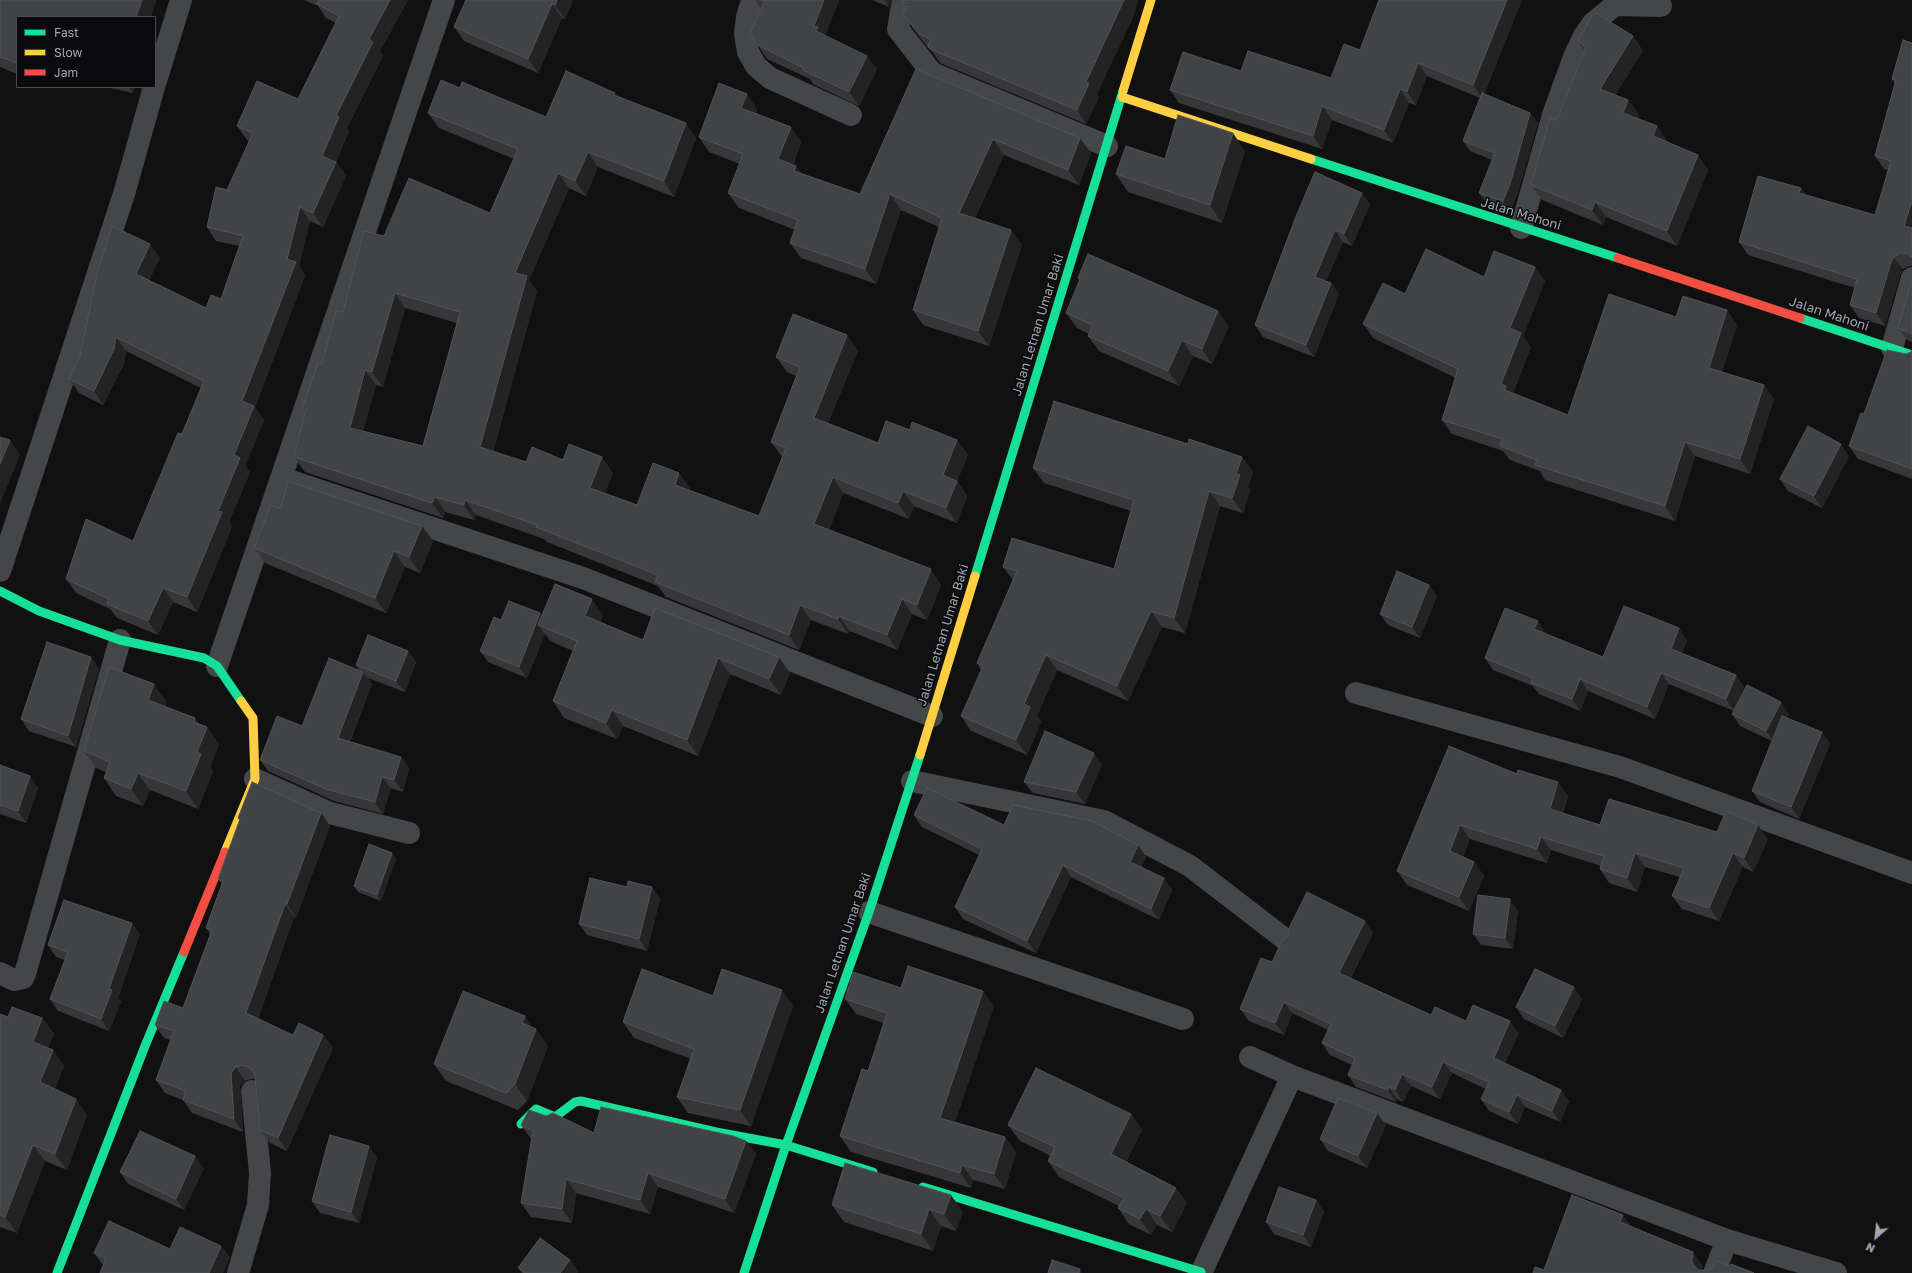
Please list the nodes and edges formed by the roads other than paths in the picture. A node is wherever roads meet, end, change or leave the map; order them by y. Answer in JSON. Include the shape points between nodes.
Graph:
{"nodes":[{"id":1,"x":181,"y":0,"type":"edge"},
{"id":2,"x":444,"y":0,"type":"edge"},
{"id":3,"x":752,"y":0,"type":"edge"},
{"id":4,"x":903,"y":0,"type":"edge"},
{"id":5,"x":1151,"y":0,"type":"edge"},
{"id":6,"x":1661,"y":6,"type":"dead end"},
{"id":7,"x":156,"y":81,"type":"edge"},
{"id":8,"x":154,"y":88,"type":"edge"},
{"id":9,"x":1122,"y":97,"type":"junction"},
{"id":10,"x":851,"y":115,"type":"dead end"},
{"id":11,"x":1107,"y":146,"type":"junction"},
{"id":12,"x":1521,"y":228,"type":"junction"},
{"id":13,"x":1912,"y":278,"type":"edge"},
{"id":14,"x":1902,"y":352,"type":"edge"},
{"id":15,"x":282,"y":478,"type":"junction"},
{"id":16,"x":0,"y":571,"type":"edge"},
{"id":17,"x":0,"y":591,"type":"edge"},
{"id":18,"x":120,"y":640,"type":"junction"},
{"id":19,"x":217,"y":666,"type":"junction"},
{"id":20,"x":1356,"y":693,"type":"dead end"},
{"id":21,"x":932,"y":716,"type":"junction"},
{"id":22,"x":255,"y":779,"type":"junction"},
{"id":23,"x":912,"y":781,"type":"junction"},
{"id":24,"x":410,"y":833,"type":"dead end"},
{"id":25,"x":1912,"y":873,"type":"edge"},
{"id":26,"x":869,"y":912,"type":"junction"},
{"id":27,"x":1286,"y":940,"type":"edge"},
{"id":28,"x":0,"y":973,"type":"edge"},
{"id":29,"x":1183,"y":1019,"type":"dead end"},
{"id":30,"x":1250,"y":1057,"type":"dead end"},
{"id":31,"x":1292,"y":1076,"type":"junction"},
{"id":32,"x":252,"y":1092,"type":"dead end"},
{"id":33,"x":521,"y":1124,"type":"edge"},
{"id":34,"x":786,"y":1145,"type":"junction"},
{"id":35,"x":881,"y":1174,"type":"edge"},
{"id":36,"x":911,"y":1183,"type":"edge"},
{"id":37,"x":1727,"y":1240,"type":"junction"},
{"id":38,"x":57,"y":1273,"type":"edge"},
{"id":39,"x":238,"y":1273,"type":"edge"},
{"id":40,"x":744,"y":1273,"type":"edge"},
{"id":41,"x":1201,"y":1273,"type":"edge"},
{"id":42,"x":1714,"y":1273,"type":"edge"},
{"id":43,"x":1836,"y":1273,"type":"edge"}],
"edges":[{"from":1,"to":7,"type":"street"},
{"from":2,"to":15,"type":"street"},
{"from":3,"to":10,"type":"street","via":[[745,34],[748,52],[756,66],[770,78]]},
{"from":4,"to":11,"type":"street","via":[[898,29],[932,74]]},
{"from":5,"to":9,"type":"street","name":"Jalan Letnan Umar Baki"},
{"from":6,"to":12,"type":"street","via":[[1615,5],[1594,23],[1584,36],[1553,115]]},
{"from":8,"to":16,"type":"street","via":[[124,194]]},
{"from":9,"to":11,"type":"street","name":"Jalan Letnan Umar Baki"},
{"from":9,"to":12,"type":"street","name":"Jalan Mahoni"},
{"from":11,"to":21,"type":"street","name":"Jalan Letnan Umar Baki"},
{"from":12,"to":14,"type":"street","name":"Jalan Mahoni"},
{"from":13,"to":14,"type":"street"},
{"from":15,"to":19,"type":"street"},
{"from":15,"to":21,"type":"street","via":[[583,578]]},
{"from":17,"to":18,"type":"street","via":[[39,611]]},
{"from":18,"to":19,"type":"street","via":[[204,658]]},
{"from":18,"to":28,"type":"street","via":[[25,974],[23,978],[14,980]]},
{"from":19,"to":22,"type":"street","via":[[253,718]]},
{"from":20,"to":25,"type":"street","via":[[1620,767]]},
{"from":21,"to":23,"type":"street","name":"Jalan Letnan Umar Baki"},
{"from":22,"to":24,"type":"street","via":[[330,813]]},
{"from":22,"to":38,"type":"street","via":[[145,1046]]},
{"from":23,"to":26,"type":"street","name":"Jalan Letnan Umar Baki"},
{"from":23,"to":27,"type":"street","via":[[1104,821],[1190,866]]},
{"from":26,"to":29,"type":"street"},
{"from":26,"to":34,"type":"street","name":"Jalan Letnan Umar Baki"},
{"from":30,"to":31,"type":"street"},
{"from":31,"to":37,"type":"street"},
{"from":31,"to":41,"type":"street"},
{"from":32,"to":39,"type":"street","via":[[260,1173],[258,1197]]},
{"from":33,"to":34,"type":"street","via":[[536,1110],[555,1117],[580,1101]]},
{"from":34,"to":35,"type":"street"},
{"from":34,"to":40,"type":"street","name":"Jalan Letnan Umar Baki"},
{"from":36,"to":41,"type":"street"},
{"from":37,"to":42,"type":"street"},
{"from":37,"to":43,"type":"street"}]}
